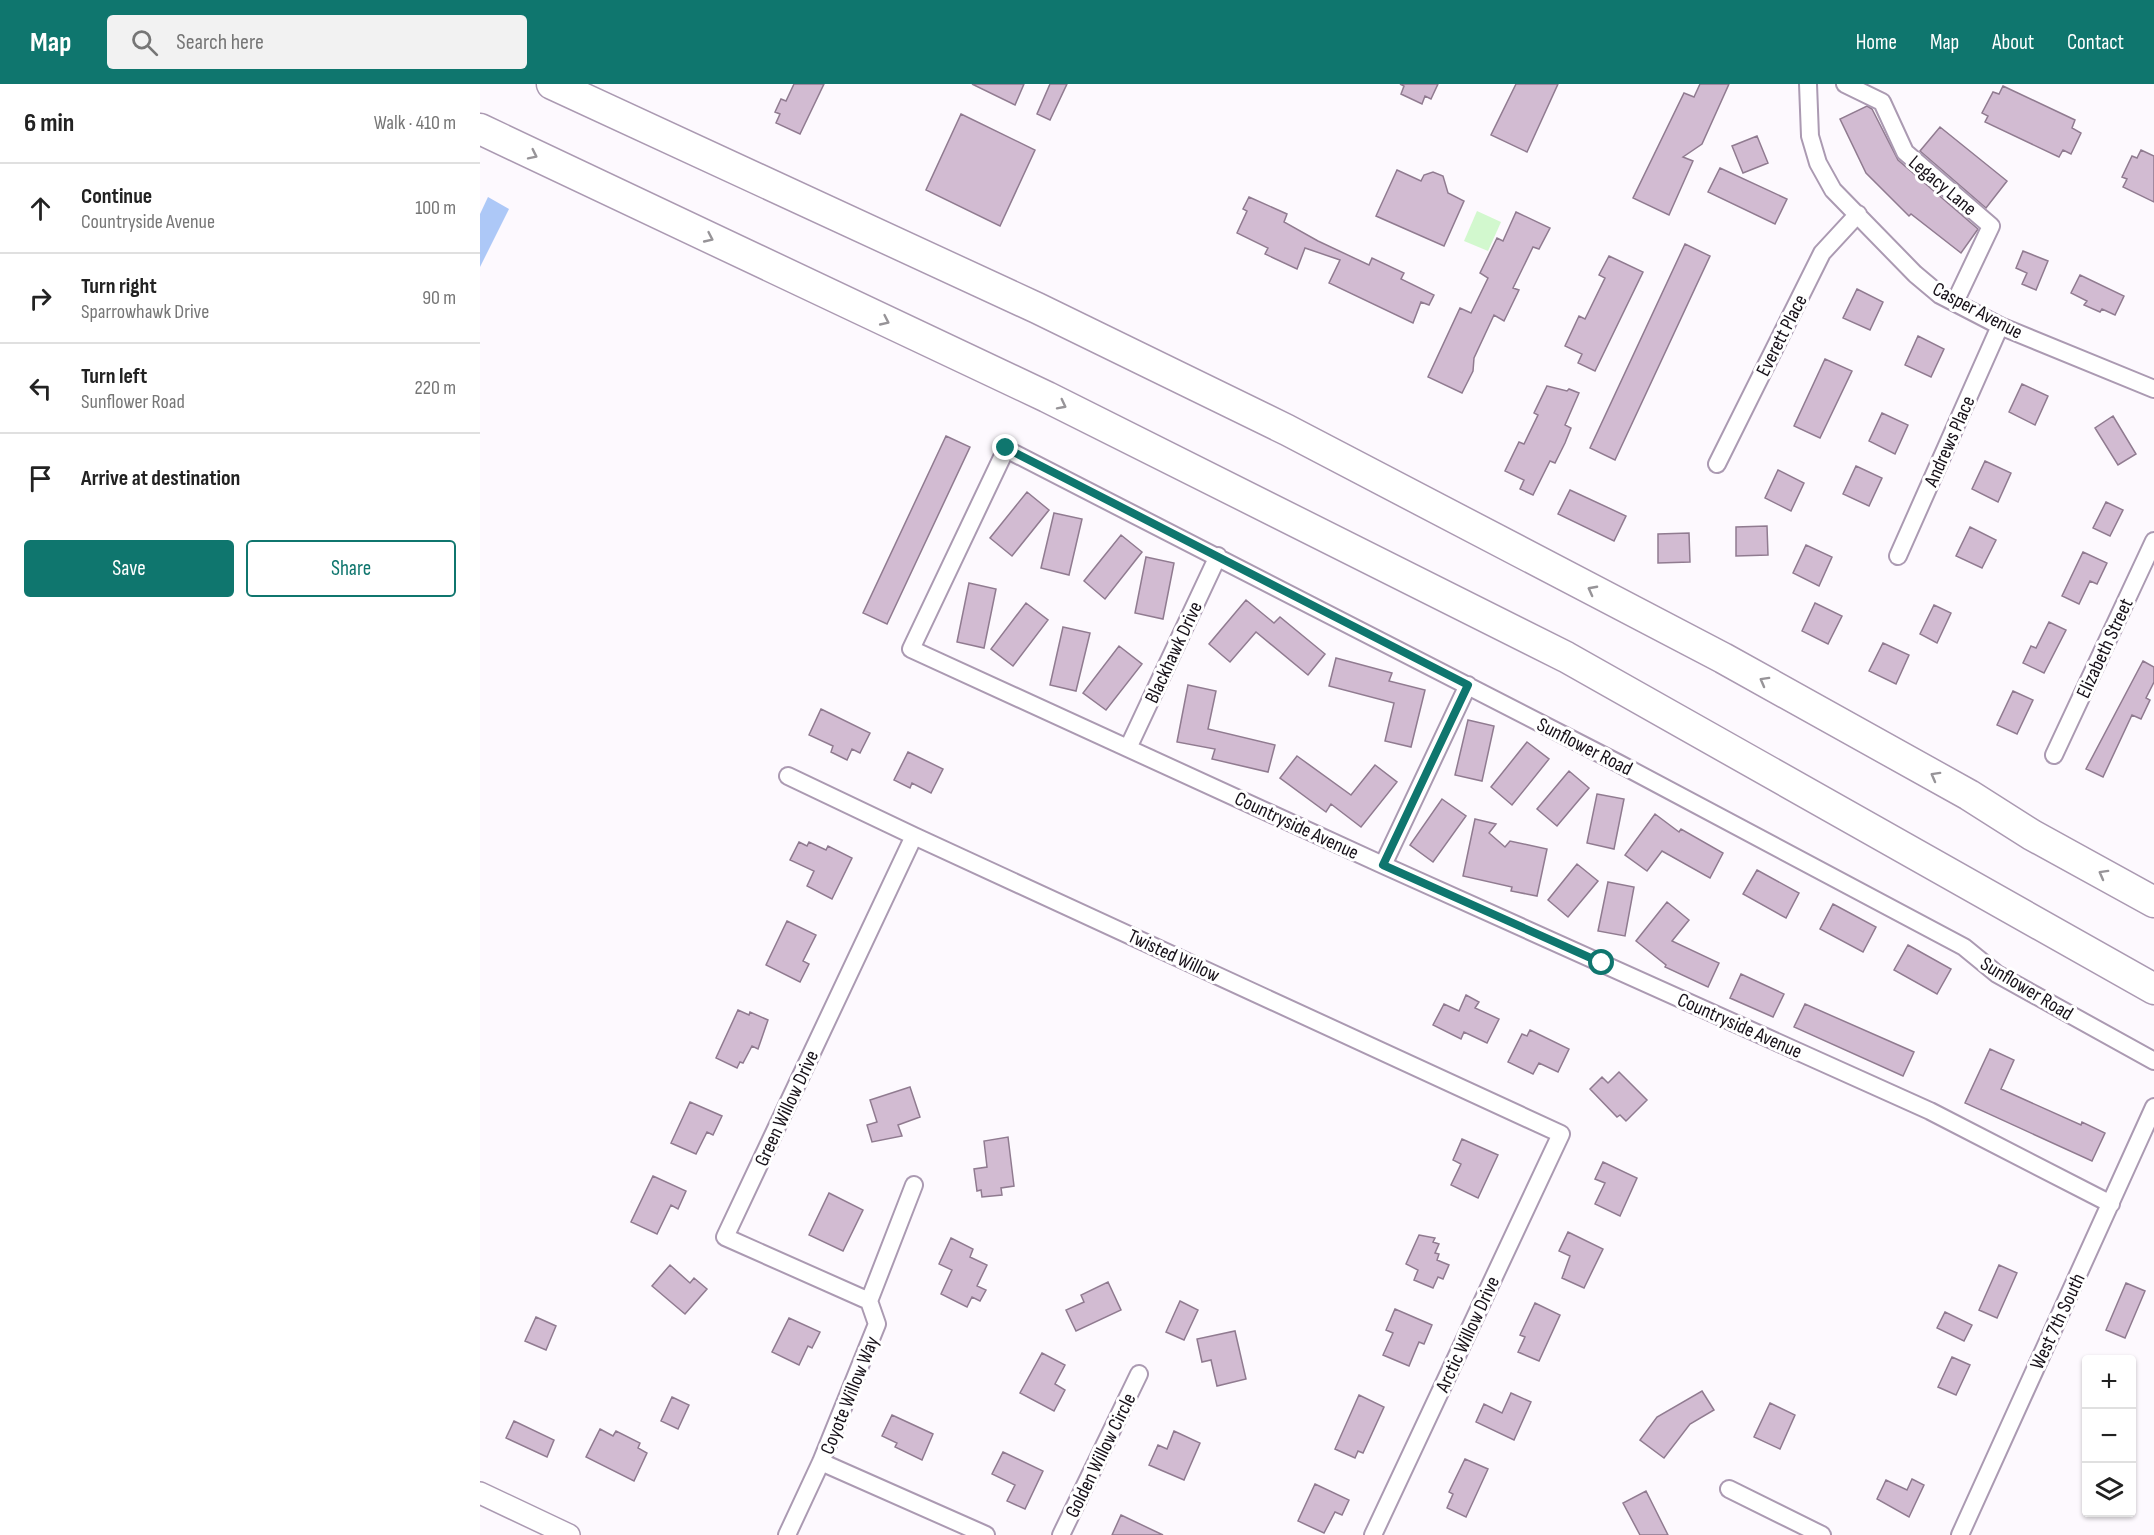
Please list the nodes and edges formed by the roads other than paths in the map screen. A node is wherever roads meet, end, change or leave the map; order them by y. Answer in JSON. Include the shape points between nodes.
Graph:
{"nodes":[{"id":1,"x":552,"y":84,"type":"edge"},
{"id":2,"x":1808,"y":84,"type":"edge"},
{"id":3,"x":1845,"y":84,"type":"edge"},
{"id":4,"x":480,"y":129,"type":"edge"},
{"id":5,"x":1858,"y":214,"type":"junction"},
{"id":6,"x":1955,"y":302,"type":"junction"},
{"id":7,"x":2000,"y":326,"type":"junction"},
{"id":8,"x":2154,"y":389,"type":"edge"},
{"id":9,"x":1006,"y":448,"type":"joint"},
{"id":10,"x":1717,"y":464,"type":"dead end"},
{"id":11,"x":2154,"y":540,"type":"edge"},
{"id":12,"x":1218,"y":556,"type":"junction"},
{"id":13,"x":1898,"y":556,"type":"dead end"},
{"id":14,"x":1468,"y":685,"type":"junction"},
{"id":15,"x":1128,"y":748,"type":"junction"},
{"id":16,"x":2054,"y":755,"type":"dead end"},
{"id":17,"x":788,"y":776,"type":"dead end"},
{"id":18,"x":914,"y":836,"type":"junction"},
{"id":19,"x":1383,"y":865,"type":"junction"},
{"id":20,"x":2154,"y":902,"type":"edge"},
{"id":21,"x":2154,"y":989,"type":"edge"},
{"id":22,"x":2154,"y":1061,"type":"edge"},
{"id":23,"x":2154,"y":1107,"type":"edge"},
{"id":24,"x":1561,"y":1134,"type":"joint"},
{"id":25,"x":914,"y":1185,"type":"dead end"},
{"id":26,"x":2110,"y":1204,"type":"junction"},
{"id":27,"x":869,"y":1301,"type":"junction"},
{"id":28,"x":1139,"y":1374,"type":"dead end"},
{"id":29,"x":821,"y":1462,"type":"junction"},
{"id":30,"x":1729,"y":1489,"type":"dead end"},
{"id":31,"x":480,"y":1493,"type":"edge"},
{"id":32,"x":569,"y":1535,"type":"edge"},
{"id":33,"x":787,"y":1535,"type":"edge"},
{"id":34,"x":986,"y":1535,"type":"edge"},
{"id":35,"x":1061,"y":1535,"type":"edge"},
{"id":36,"x":1373,"y":1535,"type":"edge"},
{"id":37,"x":1822,"y":1535,"type":"edge"},
{"id":38,"x":1960,"y":1535,"type":"edge"}],
"edges":[{"from":20,"to":1,"type":"highway","one_way":true,"via":[[1734,664],[1287,430],[1037,308]]},
{"from":2,"to":5,"type":"street","name":"Casper Avenue","via":[[1810,136],[1818,163],[1833,190]]},
{"from":3,"to":6,"type":"street","name":"Legacy Lane","via":[[1882,102],[1905,152],[1991,226]]},
{"from":4,"to":21,"type":"highway","one_way":true,"via":[[1047,397],[1566,657]]},
{"from":5,"to":6,"type":"street","name":"Casper Avenue","via":[[1915,274]]},
{"from":5,"to":10,"type":"street","name":"Everett Place","via":[[1822,253]]},
{"from":6,"to":7,"type":"street","name":"Casper Avenue"},
{"from":7,"to":8,"type":"street","name":"Casper Avenue"},
{"from":7,"to":13,"type":"street","name":"Andrews Place"},
{"from":9,"to":12,"type":"street","name":"Sunflower Road"},
{"from":9,"to":15,"type":"street","name":"Countryside Avenue","via":[[911,649]]},
{"from":11,"to":16,"type":"street","name":"Elizabeth Street"},
{"from":12,"to":14,"type":"street","name":"Sunflower Road"},
{"from":12,"to":15,"type":"street","name":"Blackhawk Drive"},
{"from":14,"to":19,"type":"street"},
{"from":14,"to":22,"type":"street","name":"Sunflower Road","via":[[1964,947],[1996,974]]},
{"from":15,"to":19,"type":"street","name":"Countryside Avenue"},
{"from":17,"to":18,"type":"street","name":"Twisted Willow"},
{"from":18,"to":24,"type":"street","name":"Twisted Willow"},
{"from":18,"to":27,"type":"street","name":"Green Willow Drive","via":[[725,1237]]},
{"from":19,"to":26,"type":"street","name":"Countryside Avenue","via":[[1930,1111]]},
{"from":23,"to":26,"type":"street","name":"West 7th South"},
{"from":24,"to":36,"type":"street","name":"Arctic Willow Drive"},
{"from":25,"to":27,"type":"street"},
{"from":26,"to":38,"type":"street","name":"West 7th South"},
{"from":27,"to":29,"type":"street","name":"Coyote Willow Way","via":[[877,1324]]},
{"from":28,"to":35,"type":"street","name":"Golden Willow Circle"},
{"from":29,"to":33,"type":"street","name":"Coyote Willow Way"},
{"from":29,"to":34,"type":"street"},
{"from":30,"to":37,"type":"street"},
{"from":31,"to":32,"type":"street"}]}
